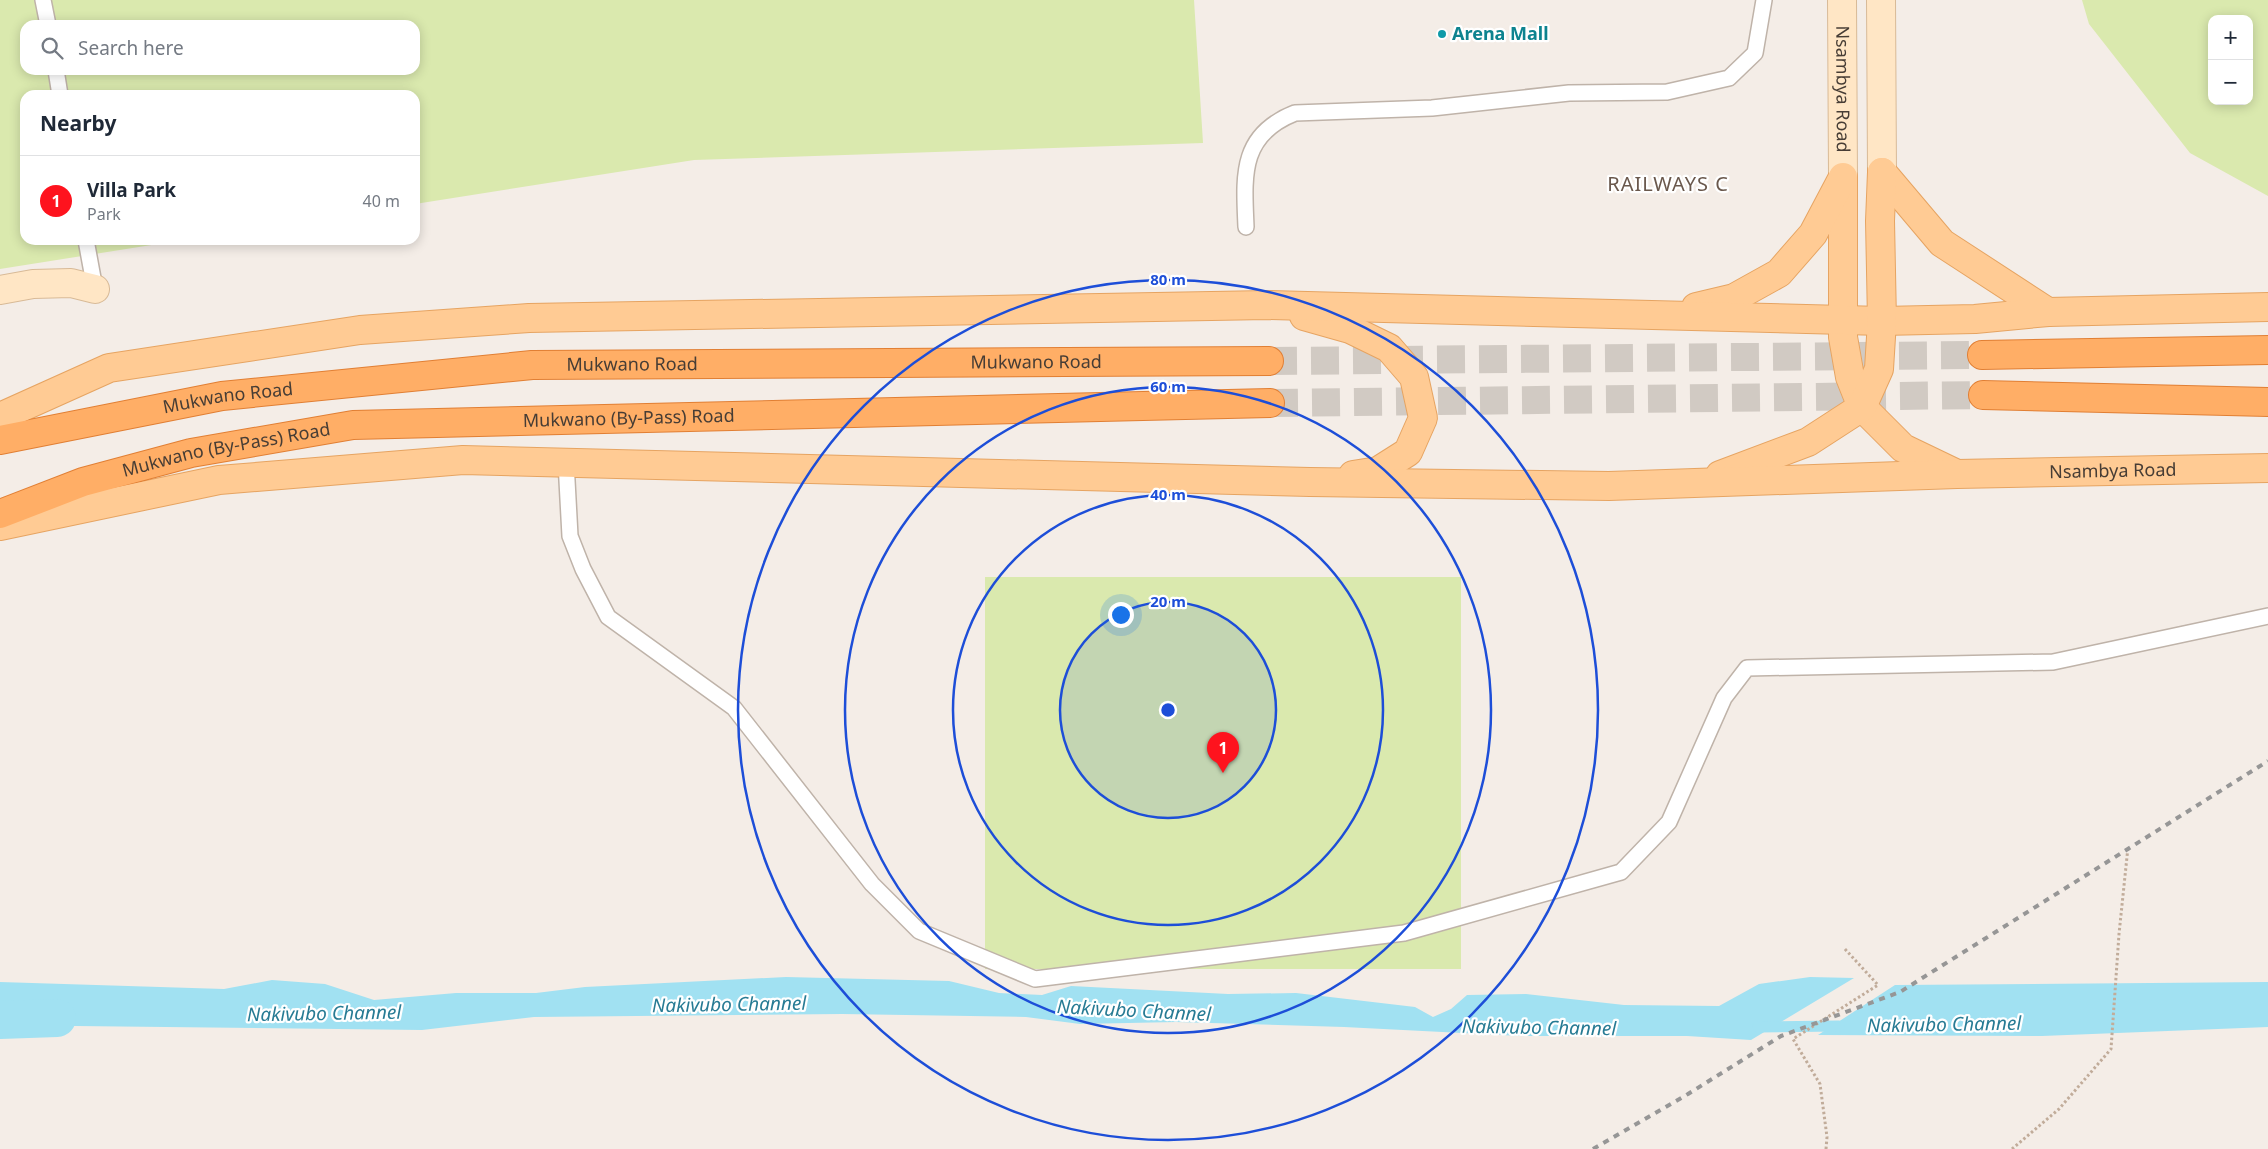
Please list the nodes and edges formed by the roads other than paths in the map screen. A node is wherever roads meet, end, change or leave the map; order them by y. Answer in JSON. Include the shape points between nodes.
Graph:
{"nodes":[{"id":1,"x":43,"y":0,"type":"edge"},
{"id":2,"x":1764,"y":0,"type":"edge"},
{"id":3,"x":1842,"y":0,"type":"edge"},
{"id":4,"x":1881,"y":0,"type":"edge"},
{"id":5,"x":47,"y":20,"type":"edge"},
{"id":6,"x":57,"y":75,"type":"edge"},
{"id":7,"x":59,"y":90,"type":"edge"},
{"id":8,"x":1882,"y":172,"type":"junction"},
{"id":9,"x":1843,"y":177,"type":"junction"},
{"id":10,"x":1246,"y":228,"type":"dead end"},
{"id":11,"x":87,"y":245,"type":"edge"},
{"id":12,"x":95,"y":289,"type":"joint"},
{"id":13,"x":0,"y":290,"type":"edge"},
{"id":14,"x":1267,"y":305,"type":"junction"},
{"id":15,"x":2268,"y":307,"type":"edge"},
{"id":16,"x":2048,"y":312,"type":"junction"},
{"id":17,"x":1657,"y":316,"type":"junction"},
{"id":18,"x":1843,"y":320,"type":"junction"},
{"id":19,"x":1882,"y":321,"type":"junction"},
{"id":20,"x":2268,"y":350,"type":"edge"},
{"id":21,"x":1982,"y":355,"type":"tunnel mouth"},
{"id":22,"x":1269,"y":362,"type":"tunnel mouth"},
{"id":23,"x":1983,"y":395,"type":"tunnel mouth"},
{"id":24,"x":2268,"y":402,"type":"edge"},
{"id":25,"x":1270,"y":403,"type":"tunnel mouth"},
{"id":26,"x":1862,"y":407,"type":"junction"},
{"id":27,"x":0,"y":417,"type":"edge"},
{"id":28,"x":0,"y":440,"type":"edge"},
{"id":29,"x":566,"y":462,"type":"junction"},
{"id":30,"x":2268,"y":468,"type":"edge"},
{"id":31,"x":1957,"y":474,"type":"junction"},
{"id":32,"x":1310,"y":482,"type":"junction"},
{"id":33,"x":1698,"y":484,"type":"junction"},
{"id":34,"x":0,"y":514,"type":"edge"},
{"id":35,"x":0,"y":526,"type":"edge"},
{"id":36,"x":2268,"y":616,"type":"edge"}],
"edges":[{"from":1,"to":5,"type":"lane"},
{"from":2,"to":10,"type":"lane","via":[[1755,53],[1728,78],[1667,92],[1568,93],[1432,108],[1295,113],[1282,118],[1251,150],[1245,172]]},
{"from":3,"to":9,"type":"main road","name":"Nsambya Road"},
{"from":4,"to":8,"type":"main road"},
{"from":6,"to":7,"type":"lane"},
{"from":8,"to":16,"type":"main road","via":[[1942,243]]},
{"from":8,"to":19,"type":"main road"},
{"from":9,"to":17,"type":"main road","via":[[1813,234],[1778,273],[1734,298]]},
{"from":9,"to":18,"type":"main road"},
{"from":11,"to":12,"type":"lane"},
{"from":12,"to":13,"type":"main road","via":[[71,283],[33,284]]},
{"from":14,"to":17,"type":"main road"},
{"from":14,"to":27,"type":"main road","via":[[529,318],[360,330],[109,368]]},
{"from":14,"to":32,"type":"main road","via":[[1350,329],[1389,348],[1414,377],[1423,418],[1408,452],[1378,471]]},
{"from":15,"to":16,"type":"main road"},
{"from":16,"to":19,"type":"main road","via":[[1975,319]]},
{"from":17,"to":18,"type":"main road"},
{"from":18,"to":19,"type":"main road"},
{"from":18,"to":26,"type":"main road","via":[[1850,377]]},
{"from":19,"to":26,"type":"main road","via":[[1879,369]]},
{"from":20,"to":21,"type":"highway"},
{"from":22,"to":28,"type":"highway","name":"Mukwano Road","via":[[532,365],[222,396]]},
{"from":23,"to":24,"type":"highway"},
{"from":25,"to":34,"type":"highway","name":"Mukwano (By-Pass) Road","via":[[353,425],[191,453],[83,482]]},
{"from":26,"to":31,"type":"main road","via":[[1903,448]]},
{"from":26,"to":33,"type":"main road","via":[[1808,442]]},
{"from":29,"to":32,"type":"main road"},
{"from":29,"to":35,"type":"main road","via":[[464,460],[219,480]]},
{"from":29,"to":36,"type":"lane","via":[[570,536],[608,617],[734,708],[872,884],[919,931],[1035,979],[1404,933],[1621,872],[1669,822],[1724,698],[1747,668],[2053,662]]},
{"from":30,"to":31,"type":"main road","name":"Nsambya Road"},
{"from":31,"to":33,"type":"main road","name":"Nsambya Road"},
{"from":32,"to":33,"type":"main road","name":"Nsambya Road"}]}
